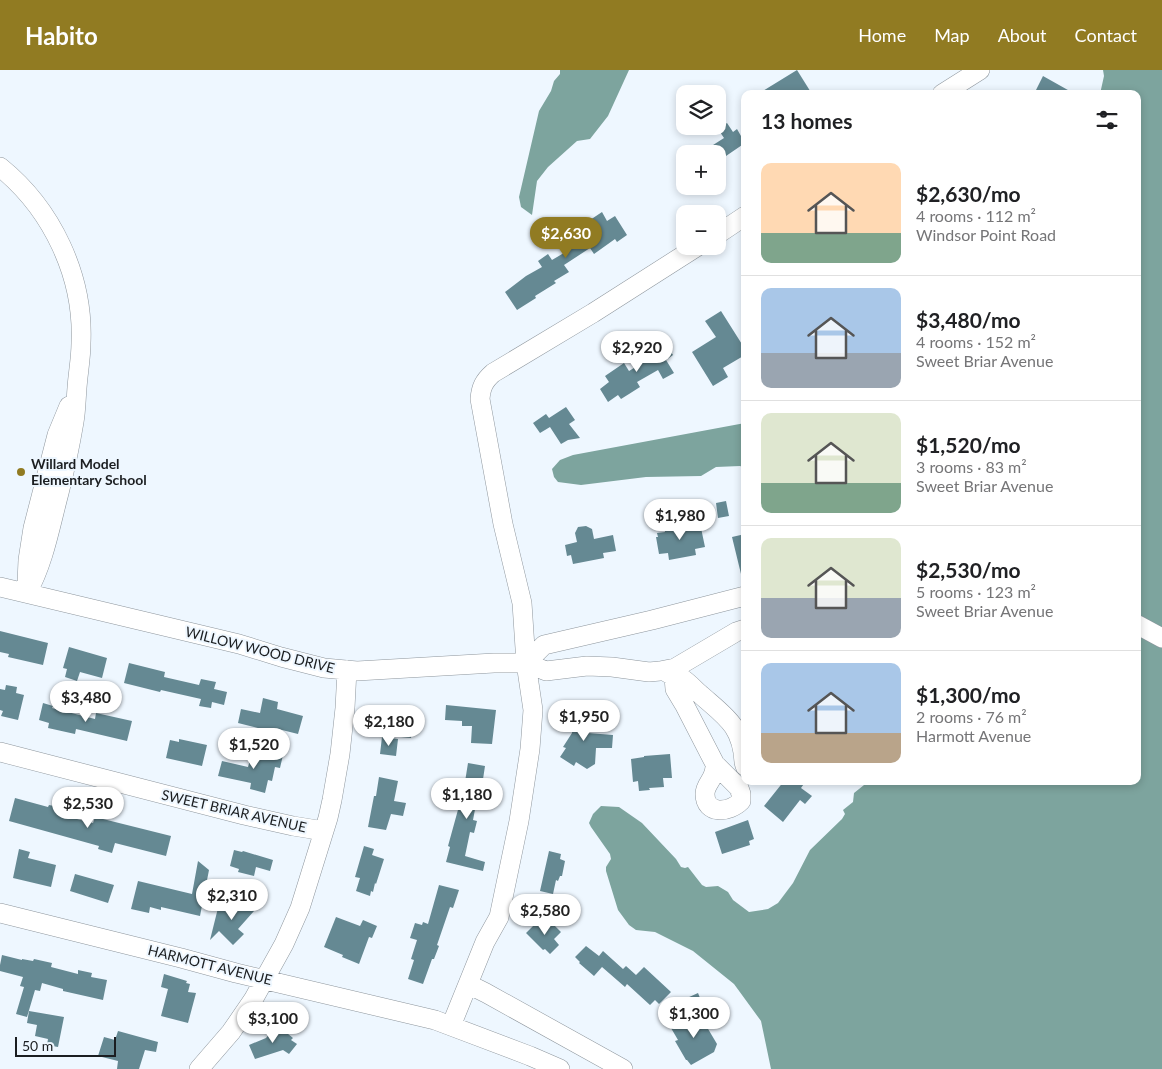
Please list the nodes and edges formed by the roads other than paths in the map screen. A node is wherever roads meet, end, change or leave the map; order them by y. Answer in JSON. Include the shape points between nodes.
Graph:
{"nodes":[{"id":1,"x":980,"y":70,"type":"edge"},
{"id":2,"x":948,"y":90,"type":"edge"},
{"id":3,"x":0,"y":167,"type":"edge"},
{"id":4,"x":741,"y":219,"type":"edge"},
{"id":5,"x":726,"y":229,"type":"edge"},
{"id":6,"x":684,"y":255,"type":"edge"},
{"id":7,"x":0,"y":587,"type":"edge"},
{"id":8,"x":27,"y":593,"type":"junction"},
{"id":9,"x":741,"y":597,"type":"edge"},
{"id":10,"x":1141,"y":627,"type":"edge"},
{"id":11,"x":741,"y":630,"type":"edge"},
{"id":12,"x":1162,"y":638,"type":"edge"},
{"id":13,"x":526,"y":663,"type":"junction"},
{"id":14,"x":347,"y":670,"type":"junction"},
{"id":15,"x":669,"y":674,"type":"junction"},
{"id":16,"x":741,"y":738,"type":"edge"},
{"id":17,"x":0,"y":752,"type":"edge"},
{"id":18,"x":714,"y":764,"type":"dead end"},
{"id":19,"x":324,"y":831,"type":"junction"},
{"id":20,"x":0,"y":913,"type":"edge"},
{"id":21,"x":265,"y":980,"type":"junction"},
{"id":22,"x":468,"y":984,"type":"junction"},
{"id":23,"x":451,"y":1026,"type":"junction"},
{"id":24,"x":199,"y":1069,"type":"edge"},
{"id":25,"x":560,"y":1069,"type":"edge"},
{"id":26,"x":623,"y":1069,"type":"edge"}],
"edges":[{"from":1,"to":2,"type":"street"},
{"from":3,"to":8,"type":"street","via":[[28,193],[55,234],[67,258],[80,313],[77,387],[57,435],[33,528]]},
{"from":4,"to":5,"type":"street"},
{"from":6,"to":13,"type":"street","via":[[493,373],[481,390],[500,505],[522,603]]},
{"from":7,"to":8,"type":"street","name":"WILLOW WOOD DRIVE"},
{"from":8,"to":14,"type":"street","name":"WILLOW WOOD DRIVE","via":[[324,668]]},
{"from":9,"to":13,"type":"street","via":[[544,645]]},
{"from":10,"to":12,"type":"street"},
{"from":11,"to":15,"type":"street","name":"WILLOW WOOD DRIVE"},
{"from":13,"to":14,"type":"street","name":"WILLOW WOOD DRIVE"},
{"from":13,"to":15,"type":"street","name":"WILLOW WOOD DRIVE","via":[[546,671],[586,666]]},
{"from":13,"to":22,"type":"street","via":[[533,710],[519,820],[499,917]]},
{"from":14,"to":19,"type":"street","via":[[340,754]]},
{"from":15,"to":16,"type":"street","via":[[683,679],[723,714]]},
{"from":15,"to":18,"type":"street"},
{"from":17,"to":19,"type":"street","name":"SWEET BRIAR AVENUE","via":[[244,815]]},
{"from":19,"to":21,"type":"street","via":[[300,908]]},
{"from":20,"to":21,"type":"street","name":"HARMOTT AVENUE"},
{"from":21,"to":23,"type":"street","name":"HARMOTT AVENUE"},
{"from":21,"to":24,"type":"street","via":[[231,1032]]},
{"from":22,"to":23,"type":"street"},
{"from":22,"to":26,"type":"street"},
{"from":23,"to":25,"type":"street","name":"HARMOTT AVENUE"}]}
